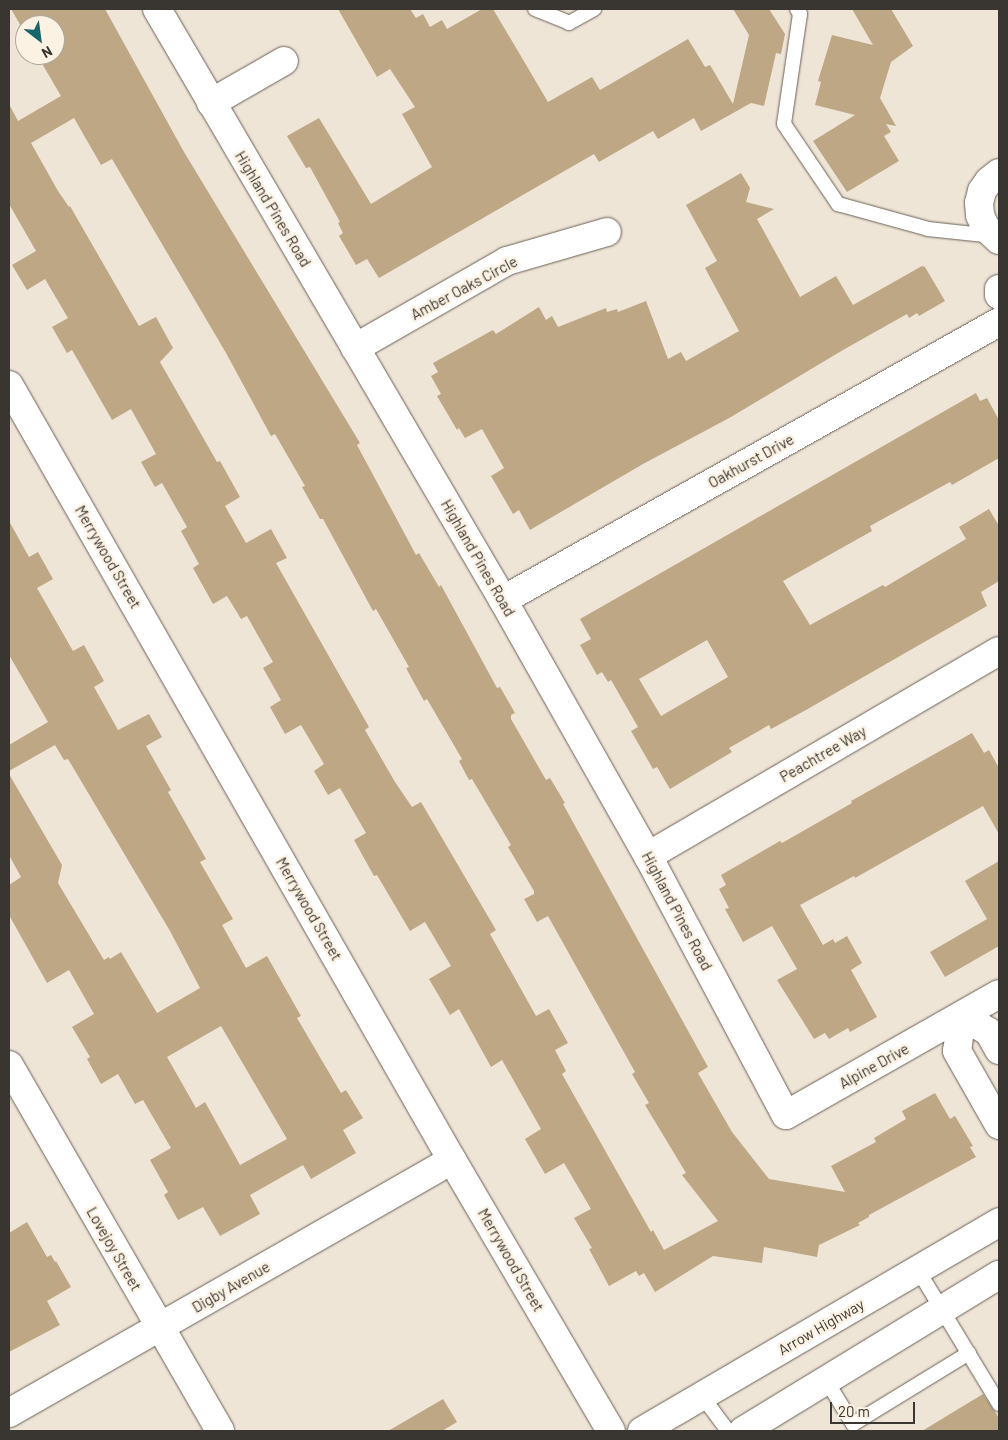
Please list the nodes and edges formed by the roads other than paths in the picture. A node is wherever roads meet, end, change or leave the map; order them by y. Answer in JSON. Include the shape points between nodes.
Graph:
{"nodes":[{"id":1,"x":157,"y":9,"type":"edge"},
{"id":2,"x":535,"y":9,"type":"edge"},
{"id":3,"x":594,"y":9,"type":"edge"},
{"id":4,"x":802,"y":10,"type":"edge"},
{"id":5,"x":284,"y":61,"type":"dead end"},
{"id":6,"x":211,"y":103,"type":"junction"},
{"id":7,"x":999,"y":173,"type":"edge"},
{"id":8,"x":607,"y":232,"type":"dead end"},
{"id":9,"x":996,"y":238,"type":"edge"},
{"id":10,"x":999,"y":290,"type":"edge"},
{"id":11,"x":999,"y":296,"type":"edge"},
{"id":12,"x":999,"y":322,"type":"edge"},
{"id":13,"x":355,"y":348,"type":"junction"},
{"id":14,"x":9,"y":385,"type":"edge"},
{"id":15,"x":502,"y":600,"type":"junction"},
{"id":16,"x":999,"y":651,"type":"edge"},
{"id":17,"x":648,"y":856,"type":"junction"},
{"id":18,"x":999,"y":994,"type":"edge"},
{"id":19,"x":962,"y":1016,"type":"junction"},
{"id":20,"x":999,"y":1050,"type":"edge"},
{"id":21,"x":9,"y":1066,"type":"edge"},
{"id":22,"x":786,"y":1115,"type":"joint"},
{"id":23,"x":999,"y":1125,"type":"edge"},
{"id":24,"x":452,"y":1160,"type":"junction"},
{"id":25,"x":999,"y":1222,"type":"edge"},
{"id":26,"x":918,"y":1270,"type":"junction"},
{"id":27,"x":999,"y":1275,"type":"edge"},
{"id":28,"x":943,"y":1309,"type":"junction"},
{"id":29,"x":159,"y":1328,"type":"junction"},
{"id":30,"x":969,"y":1353,"type":"junction"},
{"id":31,"x":826,"y":1380,"type":"junction"},
{"id":32,"x":702,"y":1396,"type":"junction"},
{"id":33,"x":999,"y":1404,"type":"edge"},
{"id":34,"x":9,"y":1413,"type":"edge"},
{"id":35,"x":220,"y":1431,"type":"edge"},
{"id":36,"x":611,"y":1431,"type":"edge"},
{"id":37,"x":642,"y":1431,"type":"edge"},
{"id":38,"x":728,"y":1431,"type":"edge"},
{"id":39,"x":742,"y":1431,"type":"edge"}],
"edges":[{"from":1,"to":6,"type":"street","name":"Highland Pines Road"},
{"from":2,"to":3,"type":"lane","via":[[569,23]]},
{"from":4,"to":9,"type":"lane","via":[[784,124],[838,204],[928,229]]},
{"from":5,"to":6,"type":"street"},
{"from":6,"to":13,"type":"street","name":"Highland Pines Road"},
{"from":7,"to":9,"type":"street","via":[[982,191],[979,204],[983,221]]},
{"from":8,"to":13,"type":"street","name":"Amber Oaks Circle","via":[[507,261]]},
{"from":10,"to":11,"type":"street"},
{"from":12,"to":15,"type":"street","name":"Oakhurst Drive"},
{"from":13,"to":15,"type":"street","name":"Highland Pines Road"},
{"from":14,"to":24,"type":"street","name":"Merrywood Street"},
{"from":15,"to":17,"type":"street","name":"Highland Pines Road"},
{"from":16,"to":17,"type":"street","name":"Peachtree Way"},
{"from":17,"to":22,"type":"street","name":"Highland Pines Road"},
{"from":18,"to":19,"type":"street","name":"Alpine Drive"},
{"from":19,"to":20,"type":"street","via":[[989,1032]]},
{"from":19,"to":22,"type":"street","name":"Alpine Drive"},
{"from":19,"to":23,"type":"street","via":[[957,1051]]},
{"from":21,"to":29,"type":"street","name":"Lovejoy Street"},
{"from":24,"to":29,"type":"street","name":"Digby Avenue"},
{"from":24,"to":36,"type":"street","name":"Merrywood Street"},
{"from":25,"to":26,"type":"street","name":"Arrow Highway"},
{"from":26,"to":28,"type":"lane"},
{"from":26,"to":32,"type":"street","name":"Arrow Highway"},
{"from":27,"to":28,"type":"street"},
{"from":28,"to":30,"type":"lane"},
{"from":28,"to":31,"type":"street"},
{"from":29,"to":34,"type":"street","name":"Digby Avenue"},
{"from":29,"to":35,"type":"street","name":"Lovejoy Street"},
{"from":30,"to":31,"type":"lane","via":[[853,1424]]},
{"from":30,"to":33,"type":"lane"},
{"from":31,"to":39,"type":"street"},
{"from":32,"to":37,"type":"street","name":"Arrow Highway"},
{"from":32,"to":38,"type":"lane"}]}
